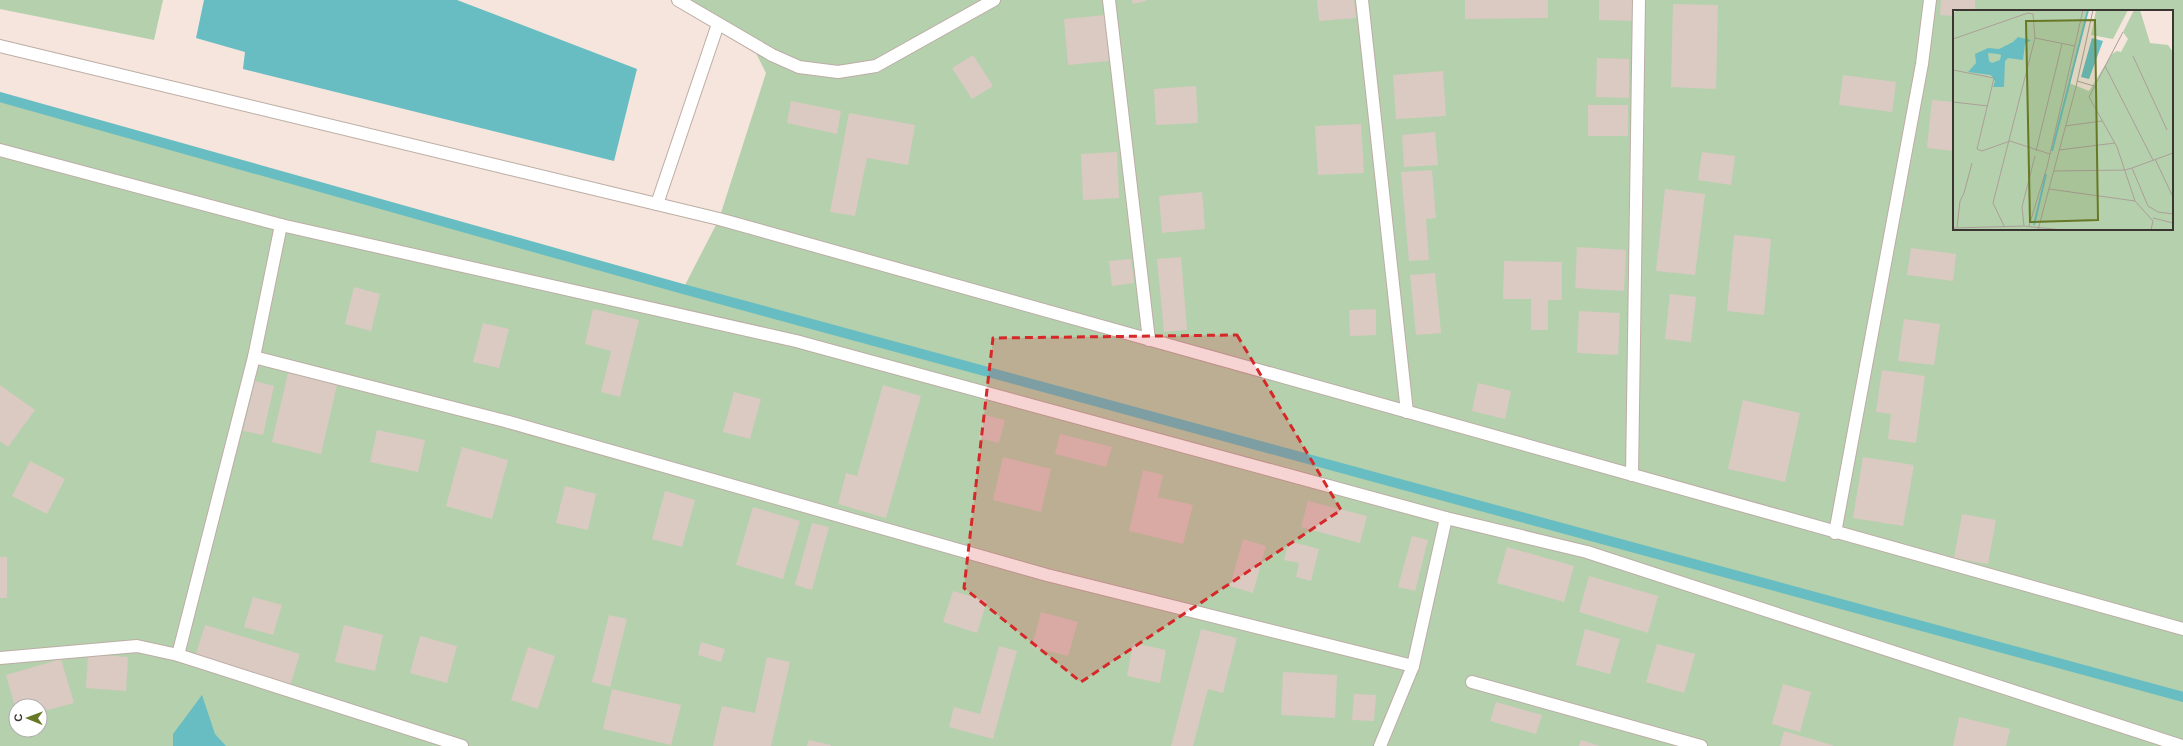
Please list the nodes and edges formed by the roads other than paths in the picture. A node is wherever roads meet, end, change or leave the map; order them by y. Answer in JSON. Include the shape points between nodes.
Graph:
{"nodes":[{"id":1,"x":678,"y":0,"type":"edge"},
{"id":2,"x":994,"y":0,"type":"edge"},
{"id":3,"x":1109,"y":0,"type":"edge"},
{"id":4,"x":1362,"y":0,"type":"edge"},
{"id":5,"x":1639,"y":0,"type":"edge"},
{"id":6,"x":1930,"y":0,"type":"edge"},
{"id":7,"x":718,"y":24,"type":"junction"},
{"id":8,"x":0,"y":46,"type":"edge"},
{"id":9,"x":0,"y":150,"type":"edge"},
{"id":10,"x":657,"y":204,"type":"junction"},
{"id":11,"x":281,"y":225,"type":"junction"},
{"id":12,"x":1149,"y":340,"type":"junction"},
{"id":13,"x":254,"y":357,"type":"junction"},
{"id":14,"x":1407,"y":412,"type":"junction"},
{"id":15,"x":1632,"y":475,"type":"junction"},
{"id":16,"x":1446,"y":518,"type":"junction"},
{"id":17,"x":1835,"y":533,"type":"junction"},
{"id":18,"x":2183,"y":629,"type":"edge"},
{"id":19,"x":178,"y":655,"type":"junction"},
{"id":20,"x":0,"y":658,"type":"edge"},
{"id":21,"x":1413,"y":666,"type":"junction"},
{"id":22,"x":1472,"y":682,"type":"dead end"},
{"id":23,"x":462,"y":746,"type":"edge"},
{"id":24,"x":1380,"y":746,"type":"edge"},
{"id":25,"x":1701,"y":746,"type":"edge"},
{"id":26,"x":2182,"y":746,"type":"edge"}],
"edges":[{"from":1,"to":7,"type":"lane"},
{"from":2,"to":7,"type":"lane","via":[[876,66],[838,72],[799,67],[772,55]]},
{"from":3,"to":12,"type":"lane"},
{"from":4,"to":14,"type":"lane"},
{"from":5,"to":15,"type":"lane"},
{"from":6,"to":17,"type":"lane","via":[[1922,64]]},
{"from":7,"to":10,"type":"lane"},
{"from":8,"to":10,"type":"lane"},
{"from":9,"to":11,"type":"lane"},
{"from":10,"to":12,"type":"lane","via":[[719,219]]},
{"from":11,"to":13,"type":"lane"},
{"from":11,"to":16,"type":"lane","via":[[796,341]]},
{"from":12,"to":14,"type":"lane"},
{"from":13,"to":19,"type":"lane"},
{"from":13,"to":21,"type":"lane","via":[[505,420],[1048,575]]},
{"from":14,"to":15,"type":"lane"},
{"from":15,"to":17,"type":"lane"},
{"from":16,"to":21,"type":"lane"},
{"from":16,"to":26,"type":"lane","via":[[1587,552]]},
{"from":17,"to":18,"type":"lane"},
{"from":19,"to":20,"type":"lane","via":[[137,646]]},
{"from":19,"to":23,"type":"lane"},
{"from":21,"to":24,"type":"lane"},
{"from":22,"to":25,"type":"lane"}]}
